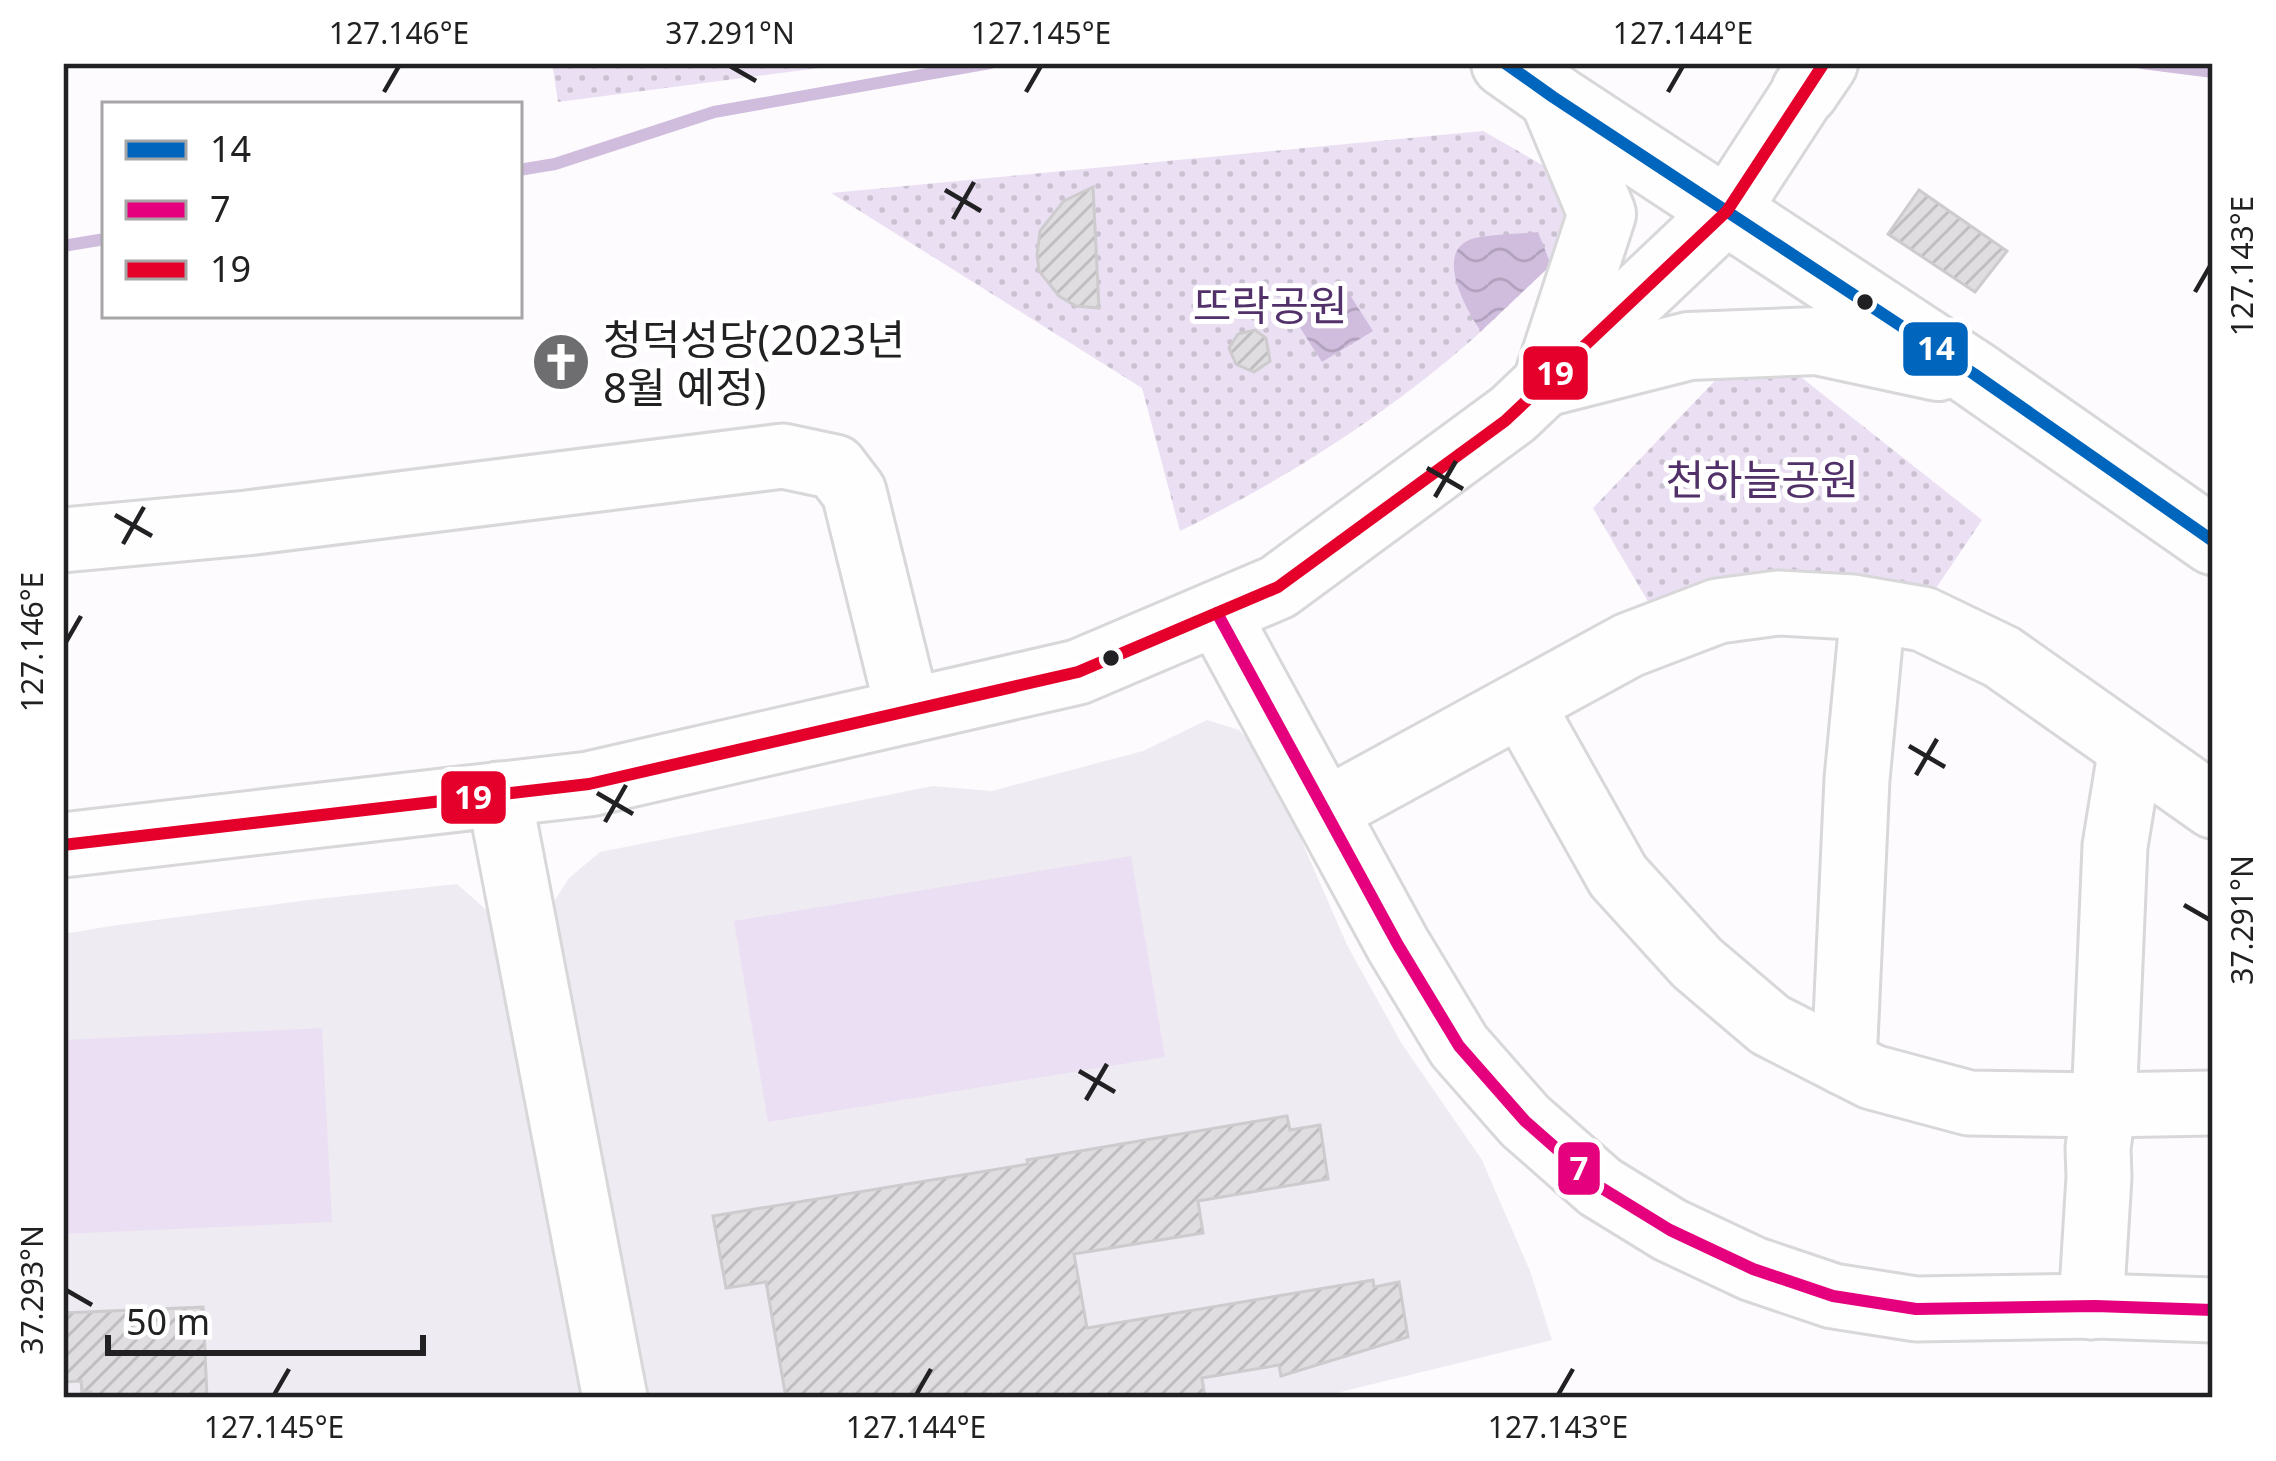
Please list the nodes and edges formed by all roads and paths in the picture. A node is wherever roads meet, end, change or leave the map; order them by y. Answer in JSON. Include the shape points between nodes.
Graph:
{"nodes":[{"id":1,"x":1814,"y":77,"type":"edge"},
{"id":2,"x":1529,"y":80,"type":"edge"},
{"id":3,"x":1727,"y":211,"type":"junction"},
{"id":4,"x":1974,"y":374,"type":"junction"},
{"id":5,"x":1547,"y":382,"type":"junction"},
{"id":6,"x":63,"y":541,"type":"edge"},
{"id":7,"x":2213,"y":541,"type":"edge"},
{"id":8,"x":1873,"y":610,"type":"junction"},
{"id":9,"x":1217,"y":613,"type":"junction"},
{"id":10,"x":1522,"y":705,"type":"junction"},
{"id":11,"x":908,"y":711,"type":"junction"},
{"id":12,"x":2131,"y":748,"type":"junction"},
{"id":13,"x":499,"y":794,"type":"junction"},
{"id":14,"x":2213,"y":806,"type":"edge"},
{"id":15,"x":1325,"y":812,"type":"junction"},
{"id":16,"x":63,"y":845,"type":"edge"},
{"id":17,"x":1844,"y":1063,"type":"junction"},
{"id":18,"x":2213,"y":1103,"type":"edge"},
{"id":19,"x":2104,"y":1105,"type":"junction"},
{"id":20,"x":2091,"y":1307,"type":"junction"},
{"id":21,"x":2213,"y":1310,"type":"edge"},
{"id":22,"x":615,"y":1398,"type":"edge"}],
"edges":[{"from":1,"to":3,"type":"street"},
{"from":2,"to":3,"type":"main road"},
{"from":2,"to":5,"type":"main road","via":[[1602,214]]},
{"from":3,"to":4,"type":"main road"},
{"from":3,"to":5,"type":"street"},
{"from":4,"to":5,"type":"main road","via":[[1817,341],[1689,346]]},
{"from":4,"to":7,"type":"main road"},
{"from":5,"to":9,"type":"street","via":[[1278,586]]},
{"from":6,"to":11,"type":"street","via":[[783,456],[835,467],[854,492]]},
{"from":8,"to":10,"type":"street","via":[[1778,603],[1718,611],[1629,645]]},
{"from":8,"to":12,"type":"street","via":[[1923,620],[2002,657]]},
{"from":8,"to":17,"type":"street"},
{"from":9,"to":11,"type":"street","via":[[1078,672]]},
{"from":9,"to":15,"type":"street"},
{"from":10,"to":15,"type":"street"},
{"from":10,"to":17,"type":"street","via":[[1618,876],[1696,963],[1770,1025]]},
{"from":11,"to":13,"type":"street","via":[[589,784]]},
{"from":12,"to":14,"type":"street"},
{"from":12,"to":19,"type":"street","via":[[2115,847]]},
{"from":13,"to":16,"type":"street"},
{"from":13,"to":22,"type":"street"},
{"from":15,"to":20,"type":"street","via":[[1460,1046],[1525,1120],[1600,1187],[1753,1269],[1833,1296],[1916,1309]]},
{"from":17,"to":19,"type":"street","via":[[1969,1103]]},
{"from":18,"to":19,"type":"street"},
{"from":19,"to":20,"type":"street"},
{"from":20,"to":21,"type":"street"}]}
